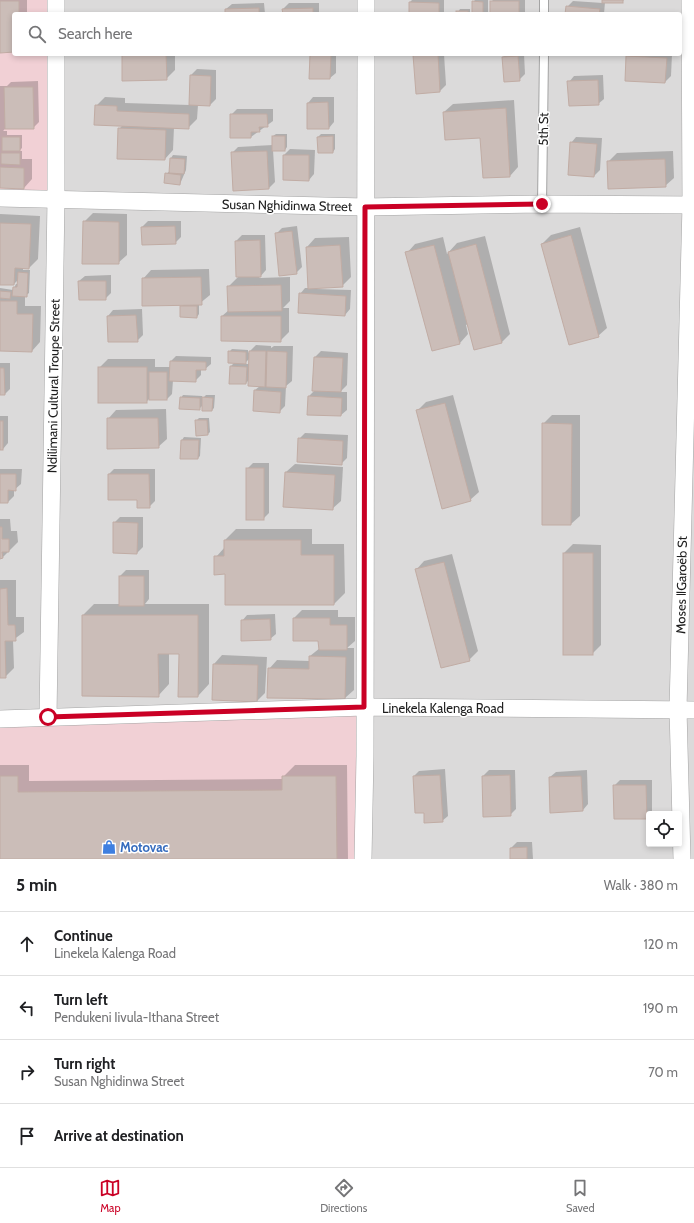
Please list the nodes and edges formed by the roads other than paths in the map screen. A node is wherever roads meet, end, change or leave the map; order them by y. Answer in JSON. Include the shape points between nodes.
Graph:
{"nodes":[{"id":1,"x":56,"y":0,"type":"edge"},
{"id":2,"x":366,"y":0,"type":"edge"},
{"id":3,"x":544,"y":0,"type":"edge"},
{"id":4,"x":690,"y":0,"type":"edge"},
{"id":5,"x":56,"y":12,"type":"edge"},
{"id":6,"x":366,"y":12,"type":"edge"},
{"id":7,"x":544,"y":12,"type":"edge"},
{"id":8,"x":56,"y":56,"type":"edge"},
{"id":9,"x":366,"y":56,"type":"edge"},
{"id":10,"x":544,"y":56,"type":"edge"},
{"id":11,"x":0,"y":198,"type":"edge"},
{"id":12,"x":56,"y":199,"type":"junction"},
{"id":13,"x":542,"y":204,"type":"junction"},
{"id":14,"x":692,"y":205,"type":"edge"},
{"id":15,"x":365,"y":207,"type":"junction"},
{"id":16,"x":364,"y":707,"type":"junction"},
{"id":17,"x":686,"y":710,"type":"edge"},
{"id":18,"x":48,"y":717,"type":"junction"},
{"id":19,"x":0,"y":719,"type":"edge"},
{"id":20,"x":363,"y":859,"type":"edge"},
{"id":21,"x":682,"y":859,"type":"edge"}],
"edges":[{"from":1,"to":5,"type":"street"},
{"from":2,"to":6,"type":"street"},
{"from":3,"to":7,"type":"lane"},
{"from":4,"to":14,"type":"street","name":"Moses ǁGaroëb St"},
{"from":8,"to":12,"type":"street","name":"Ndilimani Cultural Troupe Street"},
{"from":9,"to":15,"type":"street"},
{"from":10,"to":13,"type":"lane","name":"5th St"},
{"from":11,"to":12,"type":"street","name":"Susan Nghidinwa Street"},
{"from":12,"to":15,"type":"street","name":"Susan Nghidinwa Street"},
{"from":12,"to":18,"type":"street","name":"Ndilimani Cultural Troupe Street"},
{"from":13,"to":14,"type":"street","name":"Susan Nghidinwa Street"},
{"from":13,"to":15,"type":"street","name":"Susan Nghidinwa Street"},
{"from":14,"to":17,"type":"street","name":"Moses ǁGaroëb St"},
{"from":15,"to":16,"type":"street"},
{"from":16,"to":17,"type":"street","name":"Linekela Kalenga Road"},
{"from":16,"to":18,"type":"street","name":"Linekela Kalenga Road"},
{"from":16,"to":20,"type":"street"},
{"from":17,"to":21,"type":"street","name":"Moses ǁGaroëb St"},
{"from":18,"to":19,"type":"street","name":"Linekela Kalenga Road"}]}
